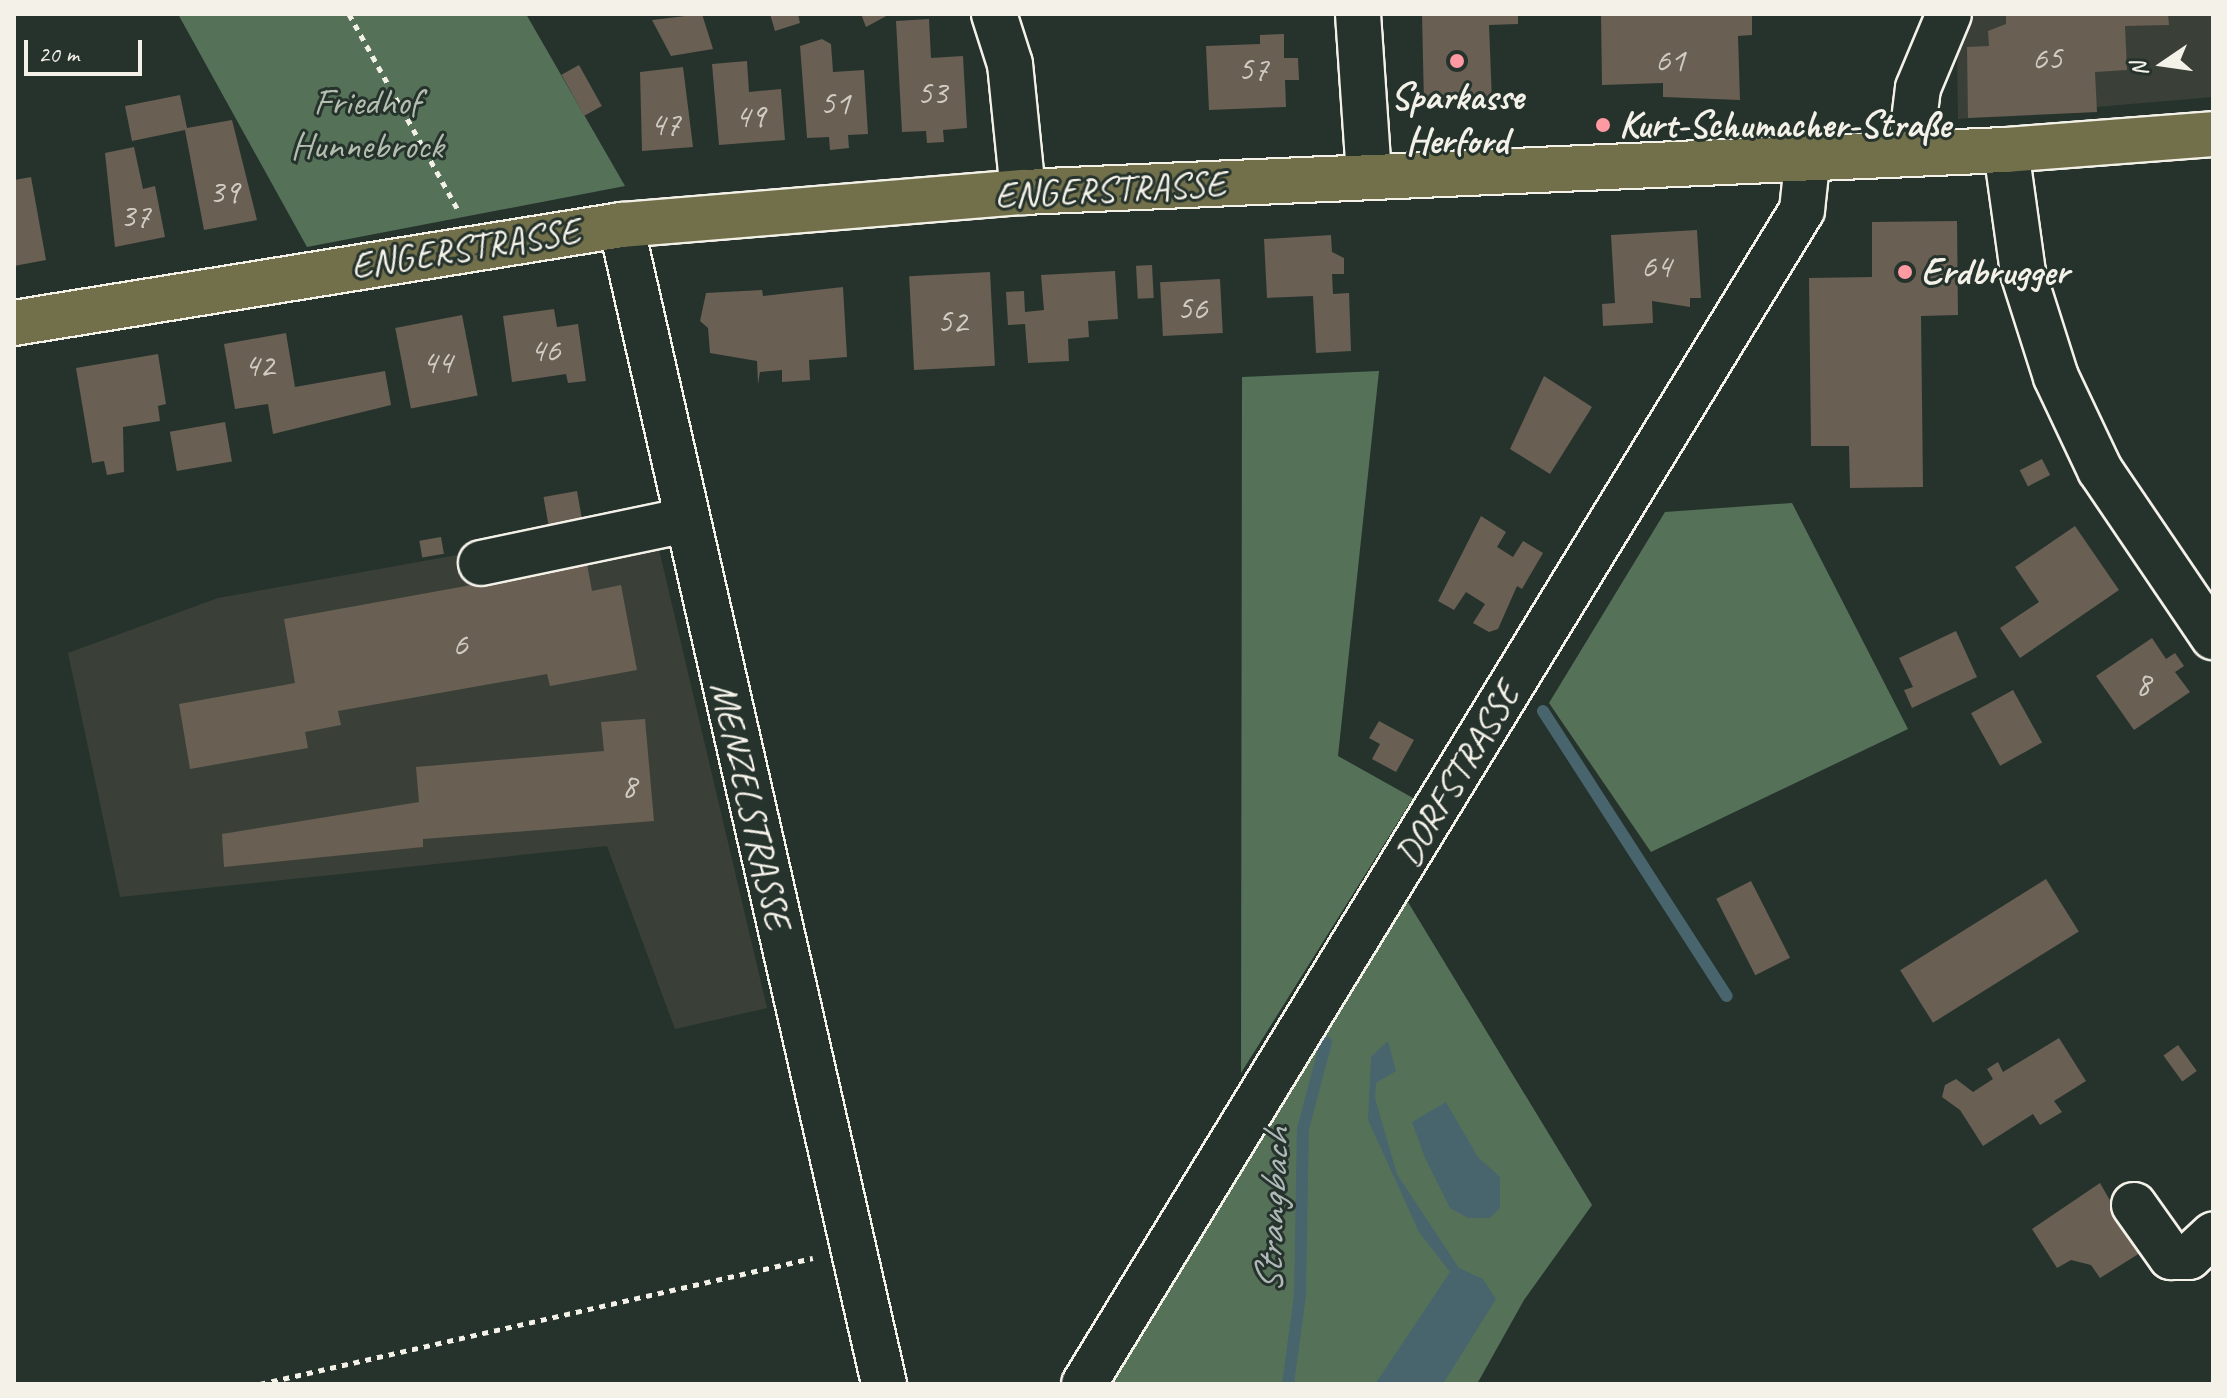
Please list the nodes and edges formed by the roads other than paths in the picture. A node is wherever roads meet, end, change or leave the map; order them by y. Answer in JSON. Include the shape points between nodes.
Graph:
{"nodes":[{"id":1,"x":994,"y":14,"type":"edge"},
{"id":2,"x":1358,"y":14,"type":"edge"},
{"id":3,"x":1949,"y":14,"type":"edge"},
{"id":4,"x":2213,"y":134,"type":"edge"},
{"id":5,"x":2006,"y":150,"type":"junction"},
{"id":6,"x":1910,"y":153,"type":"junction"},
{"id":7,"x":1808,"y":155,"type":"junction"},
{"id":8,"x":1369,"y":176,"type":"junction"},
{"id":9,"x":1023,"y":192,"type":"junction"},
{"id":10,"x":621,"y":225,"type":"junction"},
{"id":11,"x":14,"y":323,"type":"edge"},
{"id":12,"x":687,"y":520,"type":"junction"},
{"id":13,"x":481,"y":563,"type":"dead end"},
{"id":14,"x":2213,"y":637,"type":"edge"},
{"id":15,"x":2134,"y":1205,"type":"dead end"},
{"id":16,"x":2213,"y":1235,"type":"edge"},
{"id":17,"x":884,"y":1384,"type":"edge"},
{"id":18,"x":1084,"y":1384,"type":"edge"}],
"edges":[{"from":1,"to":9,"type":"street","via":[[1010,64]]},
{"from":2,"to":8,"type":"street"},
{"from":3,"to":6,"type":"street","via":[[1918,88]]},
{"from":4,"to":5,"type":"main road","name":"ENGERSTRASSE"},
{"from":5,"to":6,"type":"main road","name":"ENGERSTRASSE"},
{"from":5,"to":14,"type":"street","via":[[2023,273],[2056,377],[2100,470]]},
{"from":6,"to":7,"type":"main road","name":"ENGERSTRASSE"},
{"from":7,"to":8,"type":"main road","name":"ENGERSTRASSE"},
{"from":7,"to":18,"type":"street","name":"DORFSTRASSE","via":[[1802,210]]},
{"from":8,"to":9,"type":"main road","name":"ENGERSTRASSE"},
{"from":9,"to":10,"type":"main road","name":"ENGERSTRASSE"},
{"from":10,"to":11,"type":"main road","name":"ENGERSTRASSE","via":[[476,244]]},
{"from":10,"to":12,"type":"street","name":"MENZELSTRASSE"},
{"from":12,"to":13,"type":"street"},
{"from":12,"to":17,"type":"street","name":"MENZELSTRASSE"},
{"from":15,"to":16,"type":"street","via":[[2171,1257],[2189,1257]]}]}
